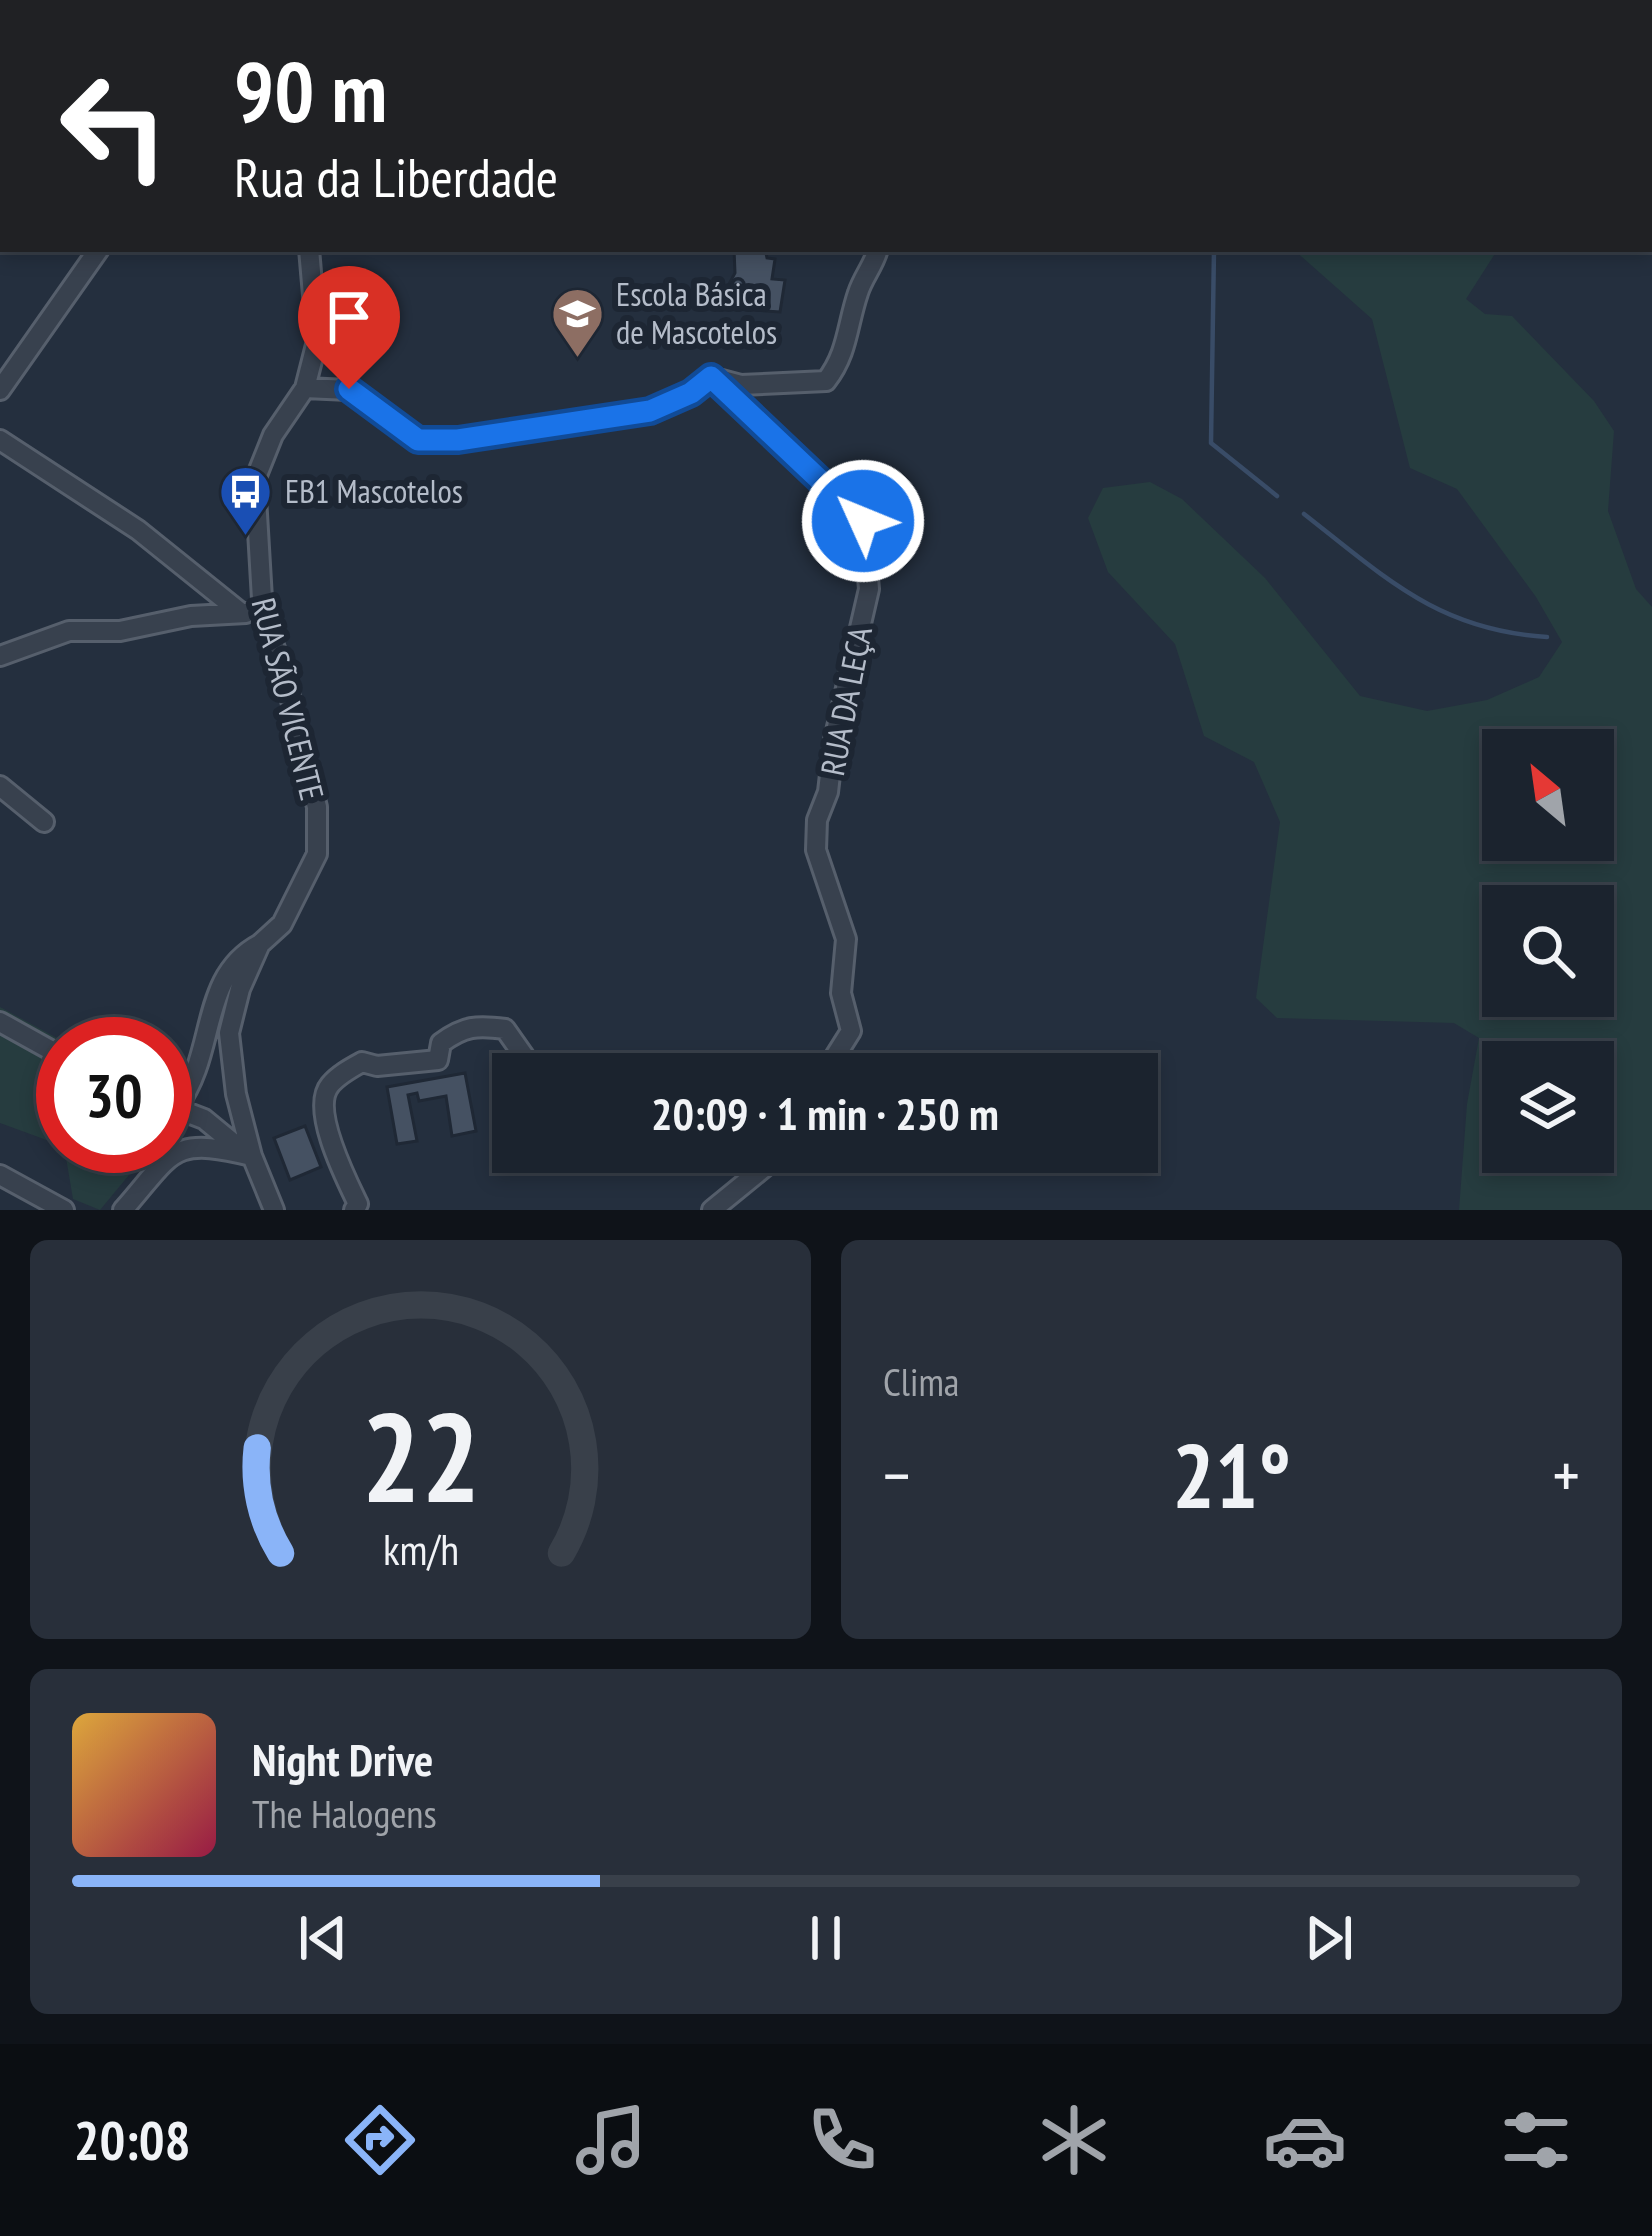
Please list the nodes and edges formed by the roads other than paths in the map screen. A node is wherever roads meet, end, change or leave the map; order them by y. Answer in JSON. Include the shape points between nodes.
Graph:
{"nodes":[{"id":1,"x":97,"y":252,"type":"edge"},
{"id":2,"x":309,"y":252,"type":"edge"},
{"id":3,"x":877,"y":252,"type":"edge"},
{"id":4,"x":711,"y":377,"type":"junction"},
{"id":5,"x":305,"y":388,"type":"junction"},
{"id":6,"x":0,"y":390,"type":"edge"},
{"id":7,"x":0,"y":440,"type":"edge"},
{"id":8,"x":240,"y":612,"type":"junction"},
{"id":9,"x":263,"y":616,"type":"junction"},
{"id":10,"x":0,"y":655,"type":"edge"},
{"id":11,"x":0,"y":786,"type":"edge"},
{"id":12,"x":44,"y":822,"type":"dead end"},
{"id":13,"x":260,"y":944,"type":"junction"},
{"id":14,"x":0,"y":1022,"type":"edge"},
{"id":15,"x":36,"y":1042,"type":"edge"},
{"id":16,"x":522,"y":1053,"type":"edge"},
{"id":17,"x":837,"y":1053,"type":"edge"},
{"id":18,"x":192,"y":1076,"type":"edge"},
{"id":19,"x":192,"y":1114,"type":"edge"},
{"id":20,"x":252,"y":1156,"type":"junction"},
{"id":21,"x":757,"y":1173,"type":"edge"},
{"id":22,"x":0,"y":1175,"type":"edge"},
{"id":23,"x":64,"y":1210,"type":"edge"},
{"id":24,"x":123,"y":1210,"type":"edge"},
{"id":25,"x":274,"y":1210,"type":"edge"},
{"id":26,"x":354,"y":1210,"type":"edge"},
{"id":27,"x":712,"y":1210,"type":"edge"}],
"edges":[{"from":1,"to":6,"type":"street"},
{"from":2,"to":5,"type":"street","via":[[317,341]]},
{"from":3,"to":4,"type":"street","via":[[826,381],[741,385]]},
{"from":4,"to":5,"type":"street","via":[[650,411],[458,440],[418,440],[349,389]]},
{"from":4,"to":17,"type":"street","name":"RUA DA LEÇA","via":[[863,521],[869,589],[817,820],[816,850],[846,939],[841,993],[851,1031]]},
{"from":5,"to":9,"type":"street","name":"RUA SÃO VICENTE","via":[[272,435],[256,480]]},
{"from":7,"to":8,"type":"street","via":[[138,530]]},
{"from":8,"to":9,"type":"street"},
{"from":8,"to":10,"type":"street","via":[[69,631]]},
{"from":9,"to":13,"type":"street","name":"RUA SÃO VICENTE","via":[[316,807],[317,854],[282,924]]},
{"from":11,"to":12,"type":"street"},
{"from":13,"to":18,"type":"street","via":[[239,955],[222,982]]},
{"from":13,"to":20,"type":"street","name":"RUA SÃO VICENTE","via":[[229,1033]]},
{"from":14,"to":15,"type":"street"},
{"from":16,"to":26,"type":"street","via":[[505,1029],[462,1028],[441,1043],[438,1060],[362,1062],[327,1087],[322,1102]]},
{"from":19,"to":20,"type":"street"},
{"from":20,"to":24,"type":"street","via":[[212,1146],[174,1152]]},
{"from":20,"to":25,"type":"street","name":"RUA SÃO VICENTE"},
{"from":21,"to":27,"type":"street"},
{"from":22,"to":23,"type":"street"}]}
